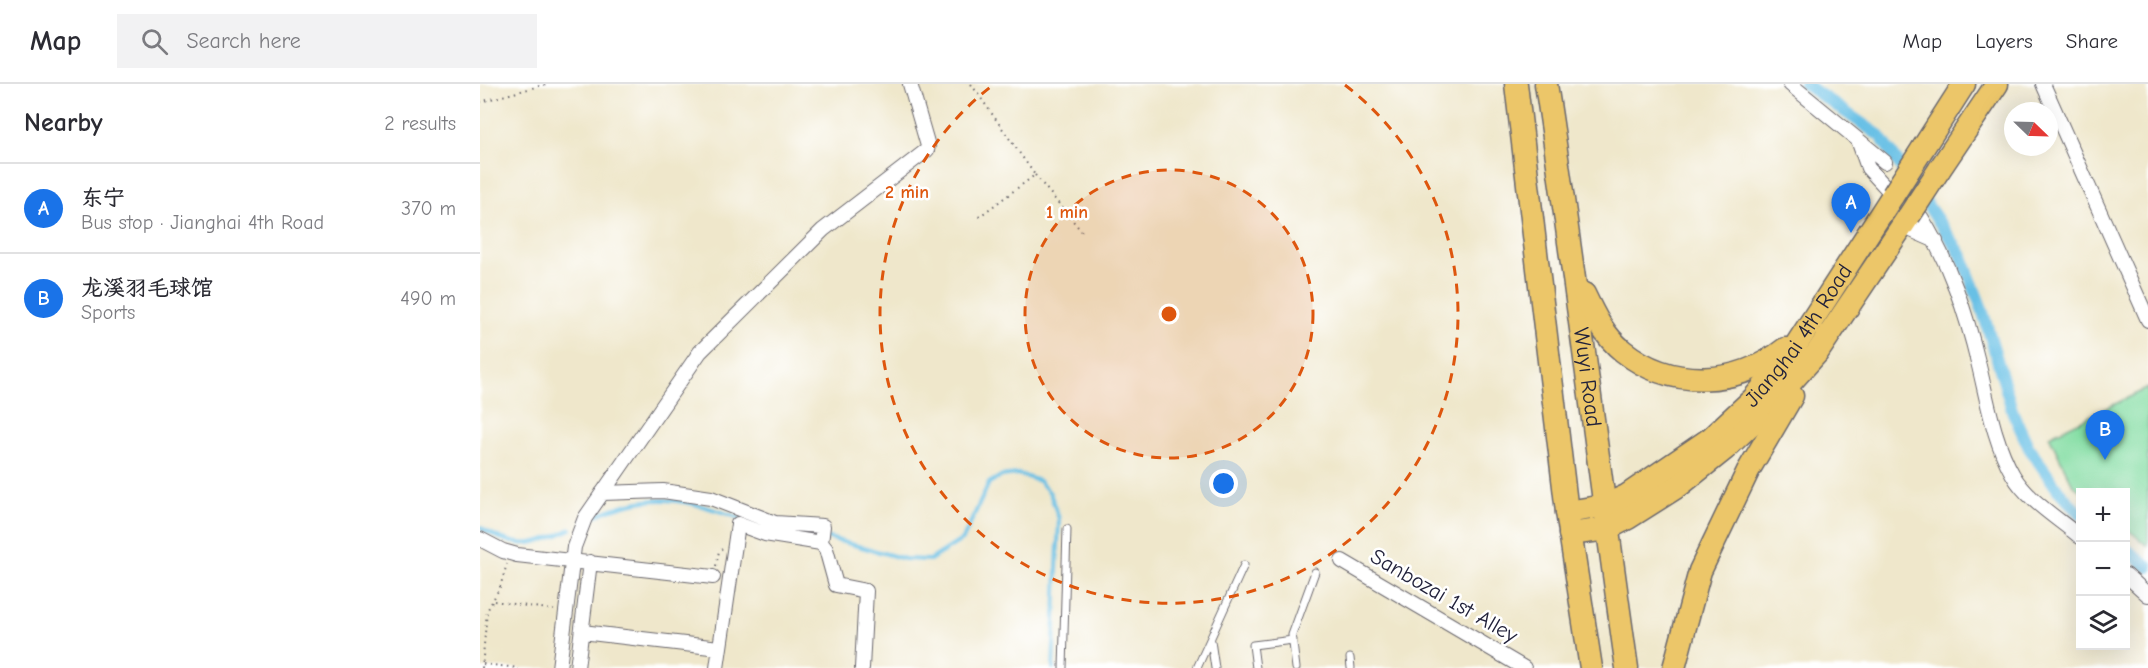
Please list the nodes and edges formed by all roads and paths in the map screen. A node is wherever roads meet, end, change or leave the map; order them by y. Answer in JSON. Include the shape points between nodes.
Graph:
{"nodes":[{"id":1,"x":547,"y":84,"type":"edge"},
{"id":2,"x":910,"y":84,"type":"edge"},
{"id":3,"x":971,"y":84,"type":"edge"},
{"id":4,"x":1516,"y":84,"type":"edge"},
{"id":5,"x":1546,"y":84,"type":"edge"},
{"id":6,"x":1790,"y":84,"type":"edge"},
{"id":7,"x":1964,"y":84,"type":"edge"},
{"id":8,"x":1997,"y":84,"type":"edge"},
{"id":9,"x":2043,"y":84,"type":"edge"},
{"id":10,"x":480,"y":102,"type":"edge"},
{"id":11,"x":1857,"y":138,"type":"junction"},
{"id":12,"x":1885,"y":162,"type":"dead end"},
{"id":13,"x":1035,"y":175,"type":"junction"},
{"id":14,"x":1893,"y":195,"type":"junction"},
{"id":15,"x":976,"y":219,"type":"dead end"},
{"id":16,"x":1911,"y":220,"type":"junction"},
{"id":17,"x":1083,"y":233,"type":"dead end"},
{"id":18,"x":1936,"y":241,"type":"junction"},
{"id":19,"x":1576,"y":279,"type":"junction"},
{"id":20,"x":2148,"y":320,"type":"edge"},
{"id":21,"x":1803,"y":335,"type":"junction"},
{"id":22,"x":1818,"y":353,"type":"junction"},
{"id":23,"x":1592,"y":422,"type":"junction"},
{"id":24,"x":1557,"y":427,"type":"junction"},
{"id":25,"x":1675,"y":476,"type":"junction"},
{"id":26,"x":602,"y":493,"type":"junction"},
{"id":27,"x":1604,"y":506,"type":"junction"},
{"id":28,"x":1568,"y":523,"type":"junction"},
{"id":29,"x":1067,"y":529,"type":"dead end"},
{"id":30,"x":1607,"y":529,"type":"junction"},
{"id":31,"x":2076,"y":534,"type":"edge"},
{"id":32,"x":480,"y":539,"type":"edge"},
{"id":33,"x":821,"y":543,"type":"junction"},
{"id":34,"x":511,"y":553,"type":"junction"},
{"id":35,"x":572,"y":561,"type":"junction"},
{"id":36,"x":1342,"y":561,"type":"dead end"},
{"id":37,"x":590,"y":562,"type":"junction"},
{"id":38,"x":1244,"y":565,"type":"dead end"},
{"id":39,"x":1315,"y":572,"type":"dead end"},
{"id":40,"x":714,"y":577,"type":"dead end"},
{"id":41,"x":2130,"y":578,"type":"edge"},
{"id":42,"x":2148,"y":594,"type":"edge"},
{"id":43,"x":493,"y":601,"type":"junction"},
{"id":44,"x":566,"y":612,"type":"junction"},
{"id":45,"x":1620,"y":614,"type":"junction"},
{"id":46,"x":1583,"y":620,"type":"junction"},
{"id":47,"x":582,"y":632,"type":"junction"},
{"id":48,"x":1293,"y":640,"type":"junction"},
{"id":49,"x":1211,"y":641,"type":"junction"},
{"id":50,"x":719,"y":648,"type":"junction"},
{"id":51,"x":1350,"y":658,"type":"dead end"},
{"id":52,"x":482,"y":666,"type":"edge"},
{"id":53,"x":519,"y":668,"type":"edge"},
{"id":54,"x":559,"y":668,"type":"edge"},
{"id":55,"x":578,"y":668,"type":"edge"},
{"id":56,"x":717,"y":668,"type":"edge"},
{"id":57,"x":862,"y":668,"type":"edge"},
{"id":58,"x":1063,"y":668,"type":"edge"},
{"id":59,"x":1197,"y":668,"type":"edge"},
{"id":60,"x":1215,"y":668,"type":"edge"},
{"id":61,"x":1256,"y":668,"type":"edge"},
{"id":62,"x":1296,"y":668,"type":"edge"},
{"id":63,"x":1351,"y":668,"type":"edge"},
{"id":64,"x":1524,"y":668,"type":"edge"},
{"id":65,"x":1590,"y":668,"type":"edge"},
{"id":66,"x":1627,"y":668,"type":"edge"},
{"id":67,"x":1674,"y":668,"type":"edge"}],
"edges":[{"from":1,"to":10,"type":"path"},
{"from":2,"to":26,"type":"street","via":[[927,150],[823,230],[700,352]]},
{"from":3,"to":13,"type":"path"},
{"from":4,"to":24,"type":"main road","name":"Wuyi Road"},
{"from":5,"to":19,"type":"main road","name":"Wuyi Road"},
{"from":6,"to":11,"type":"street"},
{"from":7,"to":14,"type":"main road","name":"Jianghai 4th Road","bridge":true},
{"from":8,"to":16,"type":"main road","name":"Jianghai 4th Road","bridge":true,"via":[[1939,170]]},
{"from":9,"to":20,"type":"street"},
{"from":11,"to":12,"type":"street"},
{"from":11,"to":14,"type":"street","via":[[1868,168]]},
{"from":13,"to":15,"type":"path"},
{"from":13,"to":17,"type":"path"},
{"from":14,"to":21,"type":"main road","name":"Jianghai 4th Road"},
{"from":16,"to":18,"type":"street"},
{"from":16,"to":18,"type":"street"},
{"from":16,"to":22,"type":"main road","name":"Jianghai 4th Road"},
{"from":18,"to":31,"type":"street","via":[[1953,276],[1996,437],[2013,476]]},
{"from":19,"to":21,"type":"main road","via":[[1599,325],[1623,351],[1657,370],[1688,379],[1719,379],[1747,372]]},
{"from":19,"to":23,"type":"main road","name":"Wuyi Road"},
{"from":21,"to":25,"type":"main road","name":"Jianghai 4th Road","via":[[1753,399]]},
{"from":22,"to":25,"type":"main road","name":"Jianghai 4th Road","via":[[1750,425]]},
{"from":22,"to":67,"type":"main road","via":[[1722,521],[1700,571]]},
{"from":23,"to":24,"type":"main road"},
{"from":23,"to":27,"type":"main road","name":"Wuyi Road"},
{"from":24,"to":28,"type":"main road","name":"Wuyi Road"},
{"from":25,"to":27,"type":"main road","name":"Jianghai 4th Road"},
{"from":25,"to":30,"type":"main road","name":"Jianghai 4th Road"},
{"from":26,"to":33,"type":"street","via":[[663,491],[711,498],[775,523],[813,523],[823,528]]},
{"from":26,"to":35,"type":"street","via":[[578,535]]},
{"from":27,"to":28,"type":"main road","name":"Jianghai 4th Road"},
{"from":27,"to":30,"type":"main road","name":"Wuyi Road"},
{"from":28,"to":30,"type":"main road"},
{"from":28,"to":46,"type":"main road","name":"Wuyi Road"},
{"from":29,"to":58,"type":"lane"},
{"from":30,"to":45,"type":"main road","name":"Wuyi Road"},
{"from":32,"to":34,"type":"street"},
{"from":33,"to":50,"type":"street","via":[[765,534],[738,524]]},
{"from":33,"to":57,"type":"street","via":[[836,585],[866,591]]},
{"from":34,"to":35,"type":"street"},
{"from":34,"to":43,"type":"path"},
{"from":35,"to":37,"type":"street"},
{"from":35,"to":44,"type":"street"},
{"from":36,"to":64,"type":"street","name":"Sanbozai 1st Alley"},
{"from":37,"to":40,"type":"street"},
{"from":37,"to":47,"type":"street"},
{"from":38,"to":49,"type":"lane"},
{"from":39,"to":48,"type":"lane"},
{"from":41,"to":42,"type":"street"},
{"from":43,"to":44,"type":"path"},
{"from":43,"to":52,"type":"path","via":[[487,611]]},
{"from":44,"to":54,"type":"street"},
{"from":45,"to":46,"type":"main road"},
{"from":45,"to":66,"type":"main road","name":"Wuyi Road"},
{"from":46,"to":65,"type":"main road","name":"Wuyi Road"},
{"from":47,"to":50,"type":"street"},
{"from":47,"to":55,"type":"street"},
{"from":48,"to":61,"type":"lane","via":[[1253,645]]},
{"from":48,"to":62,"type":"lane"},
{"from":49,"to":59,"type":"lane"},
{"from":49,"to":60,"type":"lane"},
{"from":50,"to":56,"type":"street"},
{"from":51,"to":63,"type":"lane"},
{"from":52,"to":53,"type":"path"}]}
